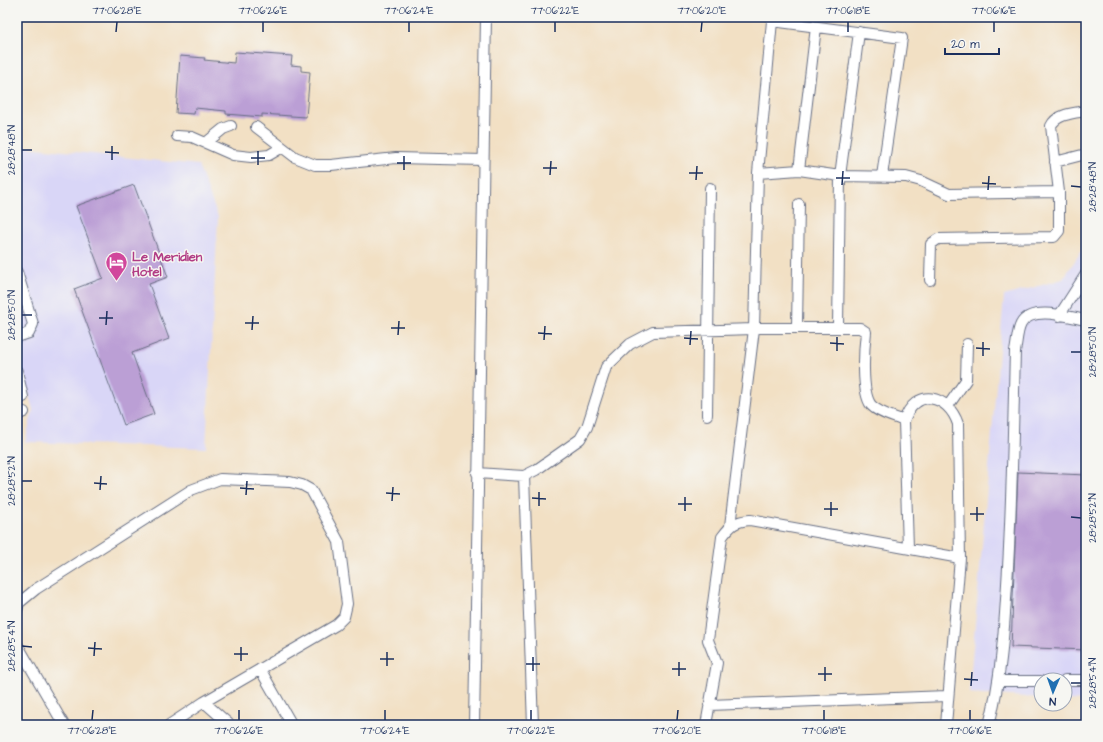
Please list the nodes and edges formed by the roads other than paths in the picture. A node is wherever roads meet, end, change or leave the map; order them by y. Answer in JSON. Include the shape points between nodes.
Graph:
{"nodes":[{"id":1,"x":486,"y":17,"type":"edge"},
{"id":2,"x":816,"y":27,"type":"junction"},
{"id":3,"x":859,"y":32,"type":"junction"},
{"id":4,"x":1086,"y":111,"type":"edge"},
{"id":5,"x":231,"y":126,"type":"dead end"},
{"id":6,"x":256,"y":127,"type":"dead end"},
{"id":7,"x":177,"y":136,"type":"dead end"},
{"id":8,"x":207,"y":142,"type":"junction"},
{"id":9,"x":281,"y":148,"type":"junction"},
{"id":10,"x":1086,"y":154,"type":"edge"},
{"id":11,"x":483,"y":160,"type":"junction"},
{"id":12,"x":1055,"y":162,"type":"junction"},
{"id":13,"x":799,"y":170,"type":"junction"},
{"id":14,"x":758,"y":174,"type":"junction"},
{"id":15,"x":840,"y":176,"type":"junction"},
{"id":16,"x":882,"y":176,"type":"junction"},
{"id":17,"x":710,"y":188,"type":"dead end"},
{"id":18,"x":1059,"y":192,"type":"junction"},
{"id":19,"x":799,"y":204,"type":"dead end"},
{"id":20,"x":17,"y":272,"type":"edge"},
{"id":21,"x":1086,"y":274,"type":"edge"},
{"id":22,"x":930,"y":280,"type":"dead end"},
{"id":23,"x":1059,"y":316,"type":"junction"},
{"id":24,"x":1086,"y":320,"type":"edge"},
{"id":25,"x":797,"y":327,"type":"junction"},
{"id":26,"x":838,"y":327,"type":"junction"},
{"id":27,"x":754,"y":329,"type":"junction"},
{"id":28,"x":709,"y":331,"type":"junction"},
{"id":29,"x":17,"y":337,"type":"edge"},
{"id":30,"x":967,"y":344,"type":"dead end"},
{"id":31,"x":17,"y":371,"type":"edge"},
{"id":32,"x":17,"y":399,"type":"edge"},
{"id":33,"x":948,"y":406,"type":"junction"},
{"id":34,"x":707,"y":415,"type":"dead end"},
{"id":35,"x":904,"y":421,"type":"junction"},
{"id":36,"x":476,"y":473,"type":"junction"},
{"id":37,"x":524,"y":476,"type":"junction"},
{"id":38,"x":730,"y":526,"type":"junction"},
{"id":39,"x":908,"y":548,"type":"junction"},
{"id":40,"x":960,"y":558,"type":"junction"},
{"id":41,"x":17,"y":610,"type":"edge"},
{"id":42,"x":17,"y":644,"type":"edge"},
{"id":43,"x":260,"y":669,"type":"junction"},
{"id":44,"x":1073,"y":680,"type":"edge"},
{"id":45,"x":1086,"y":680,"type":"edge"},
{"id":46,"x":998,"y":681,"type":"junction"},
{"id":47,"x":1033,"y":681,"type":"edge"},
{"id":48,"x":947,"y":696,"type":"junction"},
{"id":49,"x":204,"y":702,"type":"junction"},
{"id":50,"x":709,"y":705,"type":"junction"},
{"id":51,"x":64,"y":725,"type":"edge"},
{"id":52,"x":169,"y":725,"type":"edge"},
{"id":53,"x":230,"y":725,"type":"edge"},
{"id":54,"x":292,"y":725,"type":"edge"},
{"id":55,"x":474,"y":725,"type":"edge"},
{"id":56,"x":533,"y":725,"type":"edge"},
{"id":57,"x":706,"y":725,"type":"edge"},
{"id":58,"x":946,"y":725,"type":"edge"},
{"id":59,"x":989,"y":725,"type":"edge"}],
"edges":[{"from":1,"to":11,"type":"lane"},
{"from":2,"to":3,"type":"lane"},
{"from":2,"to":13,"type":"lane"},
{"from":2,"to":14,"type":"lane","via":[[772,21]]},
{"from":3,"to":15,"type":"lane"},
{"from":3,"to":16,"type":"lane","via":[[902,38]]},
{"from":4,"to":12,"type":"lane","via":[[1053,120],[1050,126]]},
{"from":5,"to":8,"type":"lane"},
{"from":6,"to":9,"type":"lane"},
{"from":7,"to":8,"type":"lane"},
{"from":8,"to":9,"type":"lane","via":[[233,155],[251,157],[269,155]]},
{"from":9,"to":11,"type":"lane","via":[[315,165],[396,158]]},
{"from":10,"to":12,"type":"lane"},
{"from":11,"to":36,"type":"lane"},
{"from":12,"to":18,"type":"lane"},
{"from":13,"to":14,"type":"lane"},
{"from":13,"to":15,"type":"lane"},
{"from":14,"to":27,"type":"lane"},
{"from":15,"to":16,"type":"lane"},
{"from":15,"to":26,"type":"lane"},
{"from":16,"to":18,"type":"lane","via":[[906,176],[949,194]]},
{"from":17,"to":28,"type":"lane"},
{"from":18,"to":22,"type":"lane","via":[[1059,231],[1054,236],[938,239],[931,244]]},
{"from":19,"to":25,"type":"lane"},
{"from":20,"to":29,"type":"lane","via":[[33,324],[28,333]]},
{"from":21,"to":23,"type":"lane"},
{"from":23,"to":24,"type":"lane"},
{"from":23,"to":46,"type":"lane","via":[[1035,314],[1027,317],[1021,324],[1015,351],[1010,528]]},
{"from":25,"to":26,"type":"lane"},
{"from":25,"to":27,"type":"lane"},
{"from":26,"to":35,"type":"lane","via":[[860,328],[866,332],[866,388],[871,405]]},
{"from":27,"to":28,"type":"lane"},
{"from":27,"to":38,"type":"lane"},
{"from":28,"to":34,"type":"lane"},
{"from":28,"to":37,"type":"lane","via":[[653,332],[630,344],[606,367],[592,415],[580,439]]},
{"from":30,"to":33,"type":"lane","via":[[966,380]]},
{"from":31,"to":32,"type":"lane","via":[[23,397]]},
{"from":33,"to":35,"type":"lane","via":[[939,400],[922,399],[912,405]]},
{"from":33,"to":40,"type":"lane","via":[[958,424]]},
{"from":35,"to":39,"type":"lane"},
{"from":36,"to":37,"type":"lane"},
{"from":36,"to":55,"type":"lane"},
{"from":37,"to":56,"type":"lane"},
{"from":38,"to":39,"type":"lane","via":[[750,520]]},
{"from":38,"to":50,"type":"lane","via":[[722,537],[708,640],[717,663]]},
{"from":39,"to":40,"type":"lane"},
{"from":40,"to":48,"type":"lane"},
{"from":41,"to":43,"type":"lane","via":[[19,603],[36,589],[191,490],[220,480],[290,482],[311,490],[339,542],[347,604],[344,617],[336,625]]},
{"from":42,"to":51,"type":"lane"},
{"from":43,"to":49,"type":"lane"},
{"from":43,"to":54,"type":"lane"},
{"from":44,"to":45,"type":"lane"},
{"from":46,"to":47,"type":"lane"},
{"from":46,"to":59,"type":"lane"},
{"from":48,"to":50,"type":"lane"},
{"from":48,"to":58,"type":"lane"},
{"from":49,"to":52,"type":"lane"},
{"from":49,"to":53,"type":"lane"},
{"from":50,"to":57,"type":"lane"}]}
